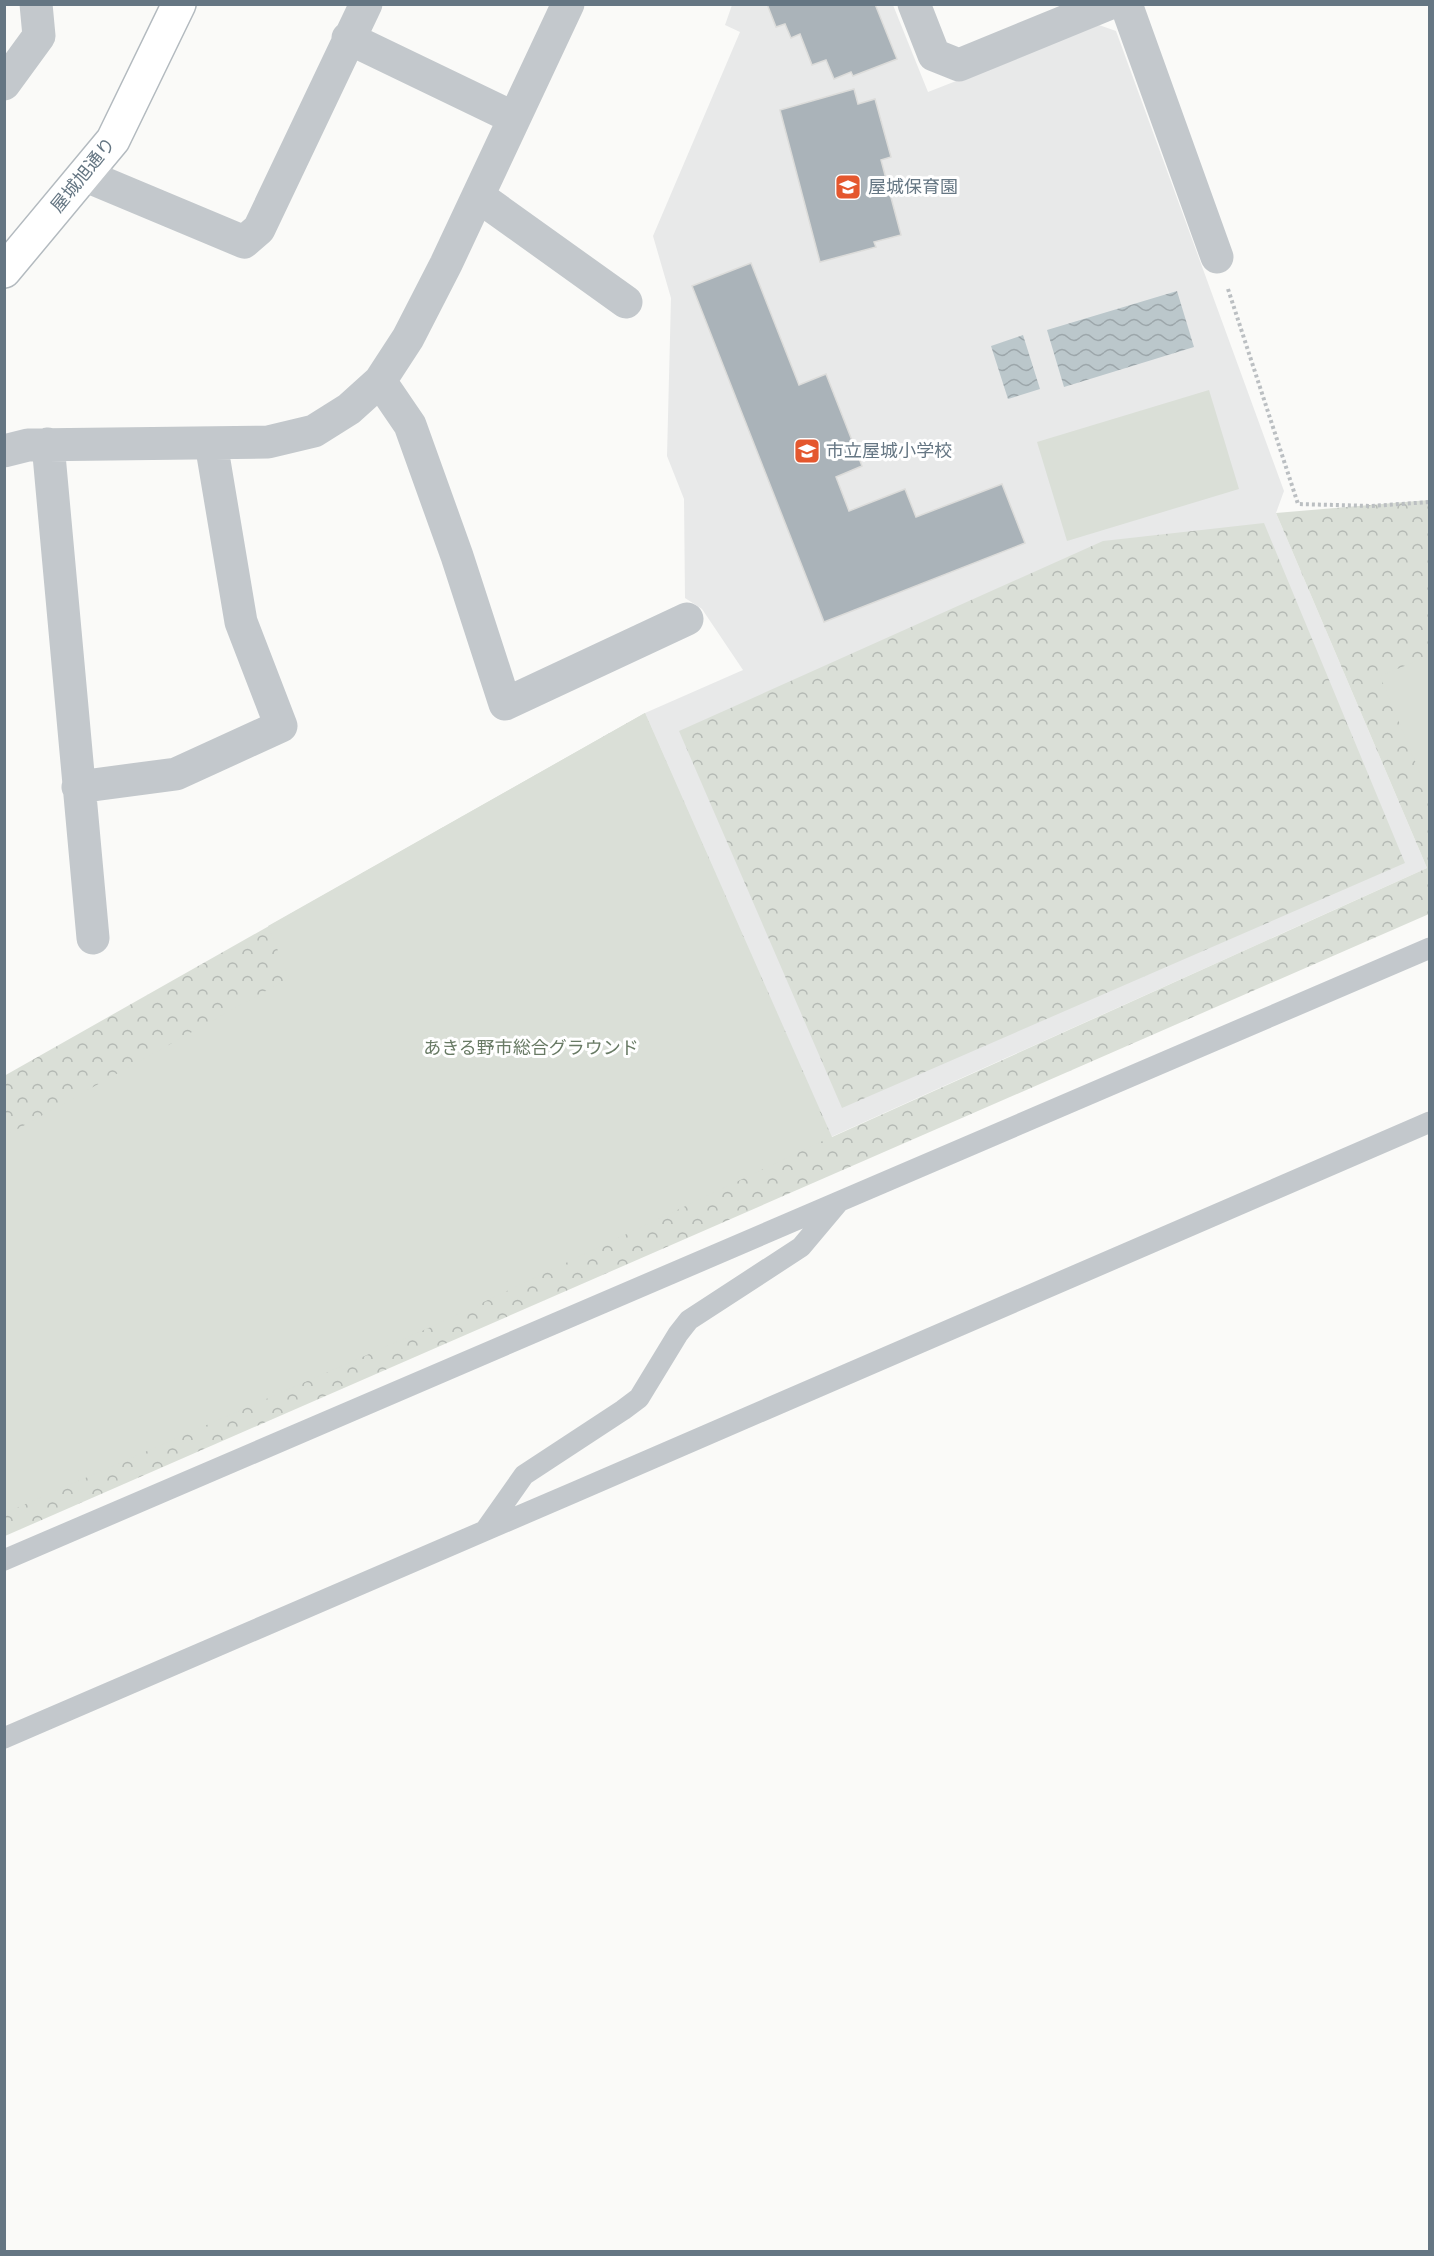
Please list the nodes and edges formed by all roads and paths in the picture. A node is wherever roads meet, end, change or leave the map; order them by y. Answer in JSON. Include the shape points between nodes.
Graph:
{"nodes":[{"id":1,"x":36,"y":4,"type":"edge"},
{"id":2,"x":179,"y":4,"type":"edge"},
{"id":3,"x":366,"y":4,"type":"edge"},
{"id":4,"x":568,"y":4,"type":"edge"},
{"id":5,"x":914,"y":4,"type":"edge"},
{"id":6,"x":1108,"y":4,"type":"edge"},
{"id":7,"x":1126,"y":4,"type":"edge"},
{"id":8,"x":348,"y":38,"type":"junction"},
{"id":9,"x":4,"y":84,"type":"edge"},
{"id":10,"x":514,"y":118,"type":"junction"},
{"id":11,"x":84,"y":175,"type":"junction"},
{"id":12,"x":478,"y":195,"type":"junction"},
{"id":13,"x":1217,"y":257,"type":"joint"},
{"id":14,"x":4,"y":271,"type":"edge"},
{"id":15,"x":626,"y":303,"type":"dead end"},
{"id":16,"x":380,"y":381,"type":"junction"},
{"id":17,"x":211,"y":443,"type":"junction"},
{"id":18,"x":48,"y":444,"type":"junction"},
{"id":19,"x":4,"y":451,"type":"edge"},
{"id":20,"x":1430,"y":502,"type":"edge"},
{"id":21,"x":687,"y":619,"type":"dead end"},
{"id":22,"x":78,"y":787,"type":"junction"},
{"id":23,"x":93,"y":938,"type":"dead end"},
{"id":24,"x":1430,"y":948,"type":"edge"},
{"id":25,"x":1430,"y":1122,"type":"edge"},
{"id":26,"x":842,"y":1199,"type":"junction"},
{"id":27,"x":486,"y":1529,"type":"junction"},
{"id":28,"x":4,"y":1560,"type":"edge"},
{"id":29,"x":4,"y":1738,"type":"edge"}],
"edges":[{"from":1,"to":9,"type":"street","via":[[39,36]]},
{"from":2,"to":11,"type":"street","name":"屋城旭通り","via":[[113,140]]},
{"from":3,"to":8,"type":"street"},
{"from":4,"to":10,"type":"street"},
{"from":5,"to":6,"type":"street","via":[[934,55],[959,65]]},
{"from":7,"to":13,"type":"street"},
{"from":8,"to":10,"type":"street"},
{"from":8,"to":11,"type":"street","via":[[259,229],[243,242]]},
{"from":10,"to":12,"type":"street"},
{"from":11,"to":14,"type":"street","name":"屋城旭通り"},
{"from":12,"to":15,"type":"street"},
{"from":12,"to":16,"type":"street","via":[[408,338]]},
{"from":13,"to":20,"type":"path","via":[[1298,504],[1371,506]]},
{"from":16,"to":17,"type":"street","via":[[349,409],[314,431],[268,442]]},
{"from":16,"to":21,"type":"street","via":[[410,425],[505,704]]},
{"from":17,"to":18,"type":"street"},
{"from":17,"to":22,"type":"street","via":[[241,622],[281,726],[176,774]]},
{"from":18,"to":19,"type":"street"},
{"from":18,"to":22,"type":"street"},
{"from":22,"to":23,"type":"street"},
{"from":24,"to":26,"type":"lane"},
{"from":25,"to":27,"type":"lane","via":[[875,1365]]},
{"from":26,"to":27,"type":"lane","via":[[801,1247],[689,1320],[639,1398],[524,1474]]},
{"from":26,"to":28,"type":"lane"},
{"from":27,"to":29,"type":"lane"}]}
